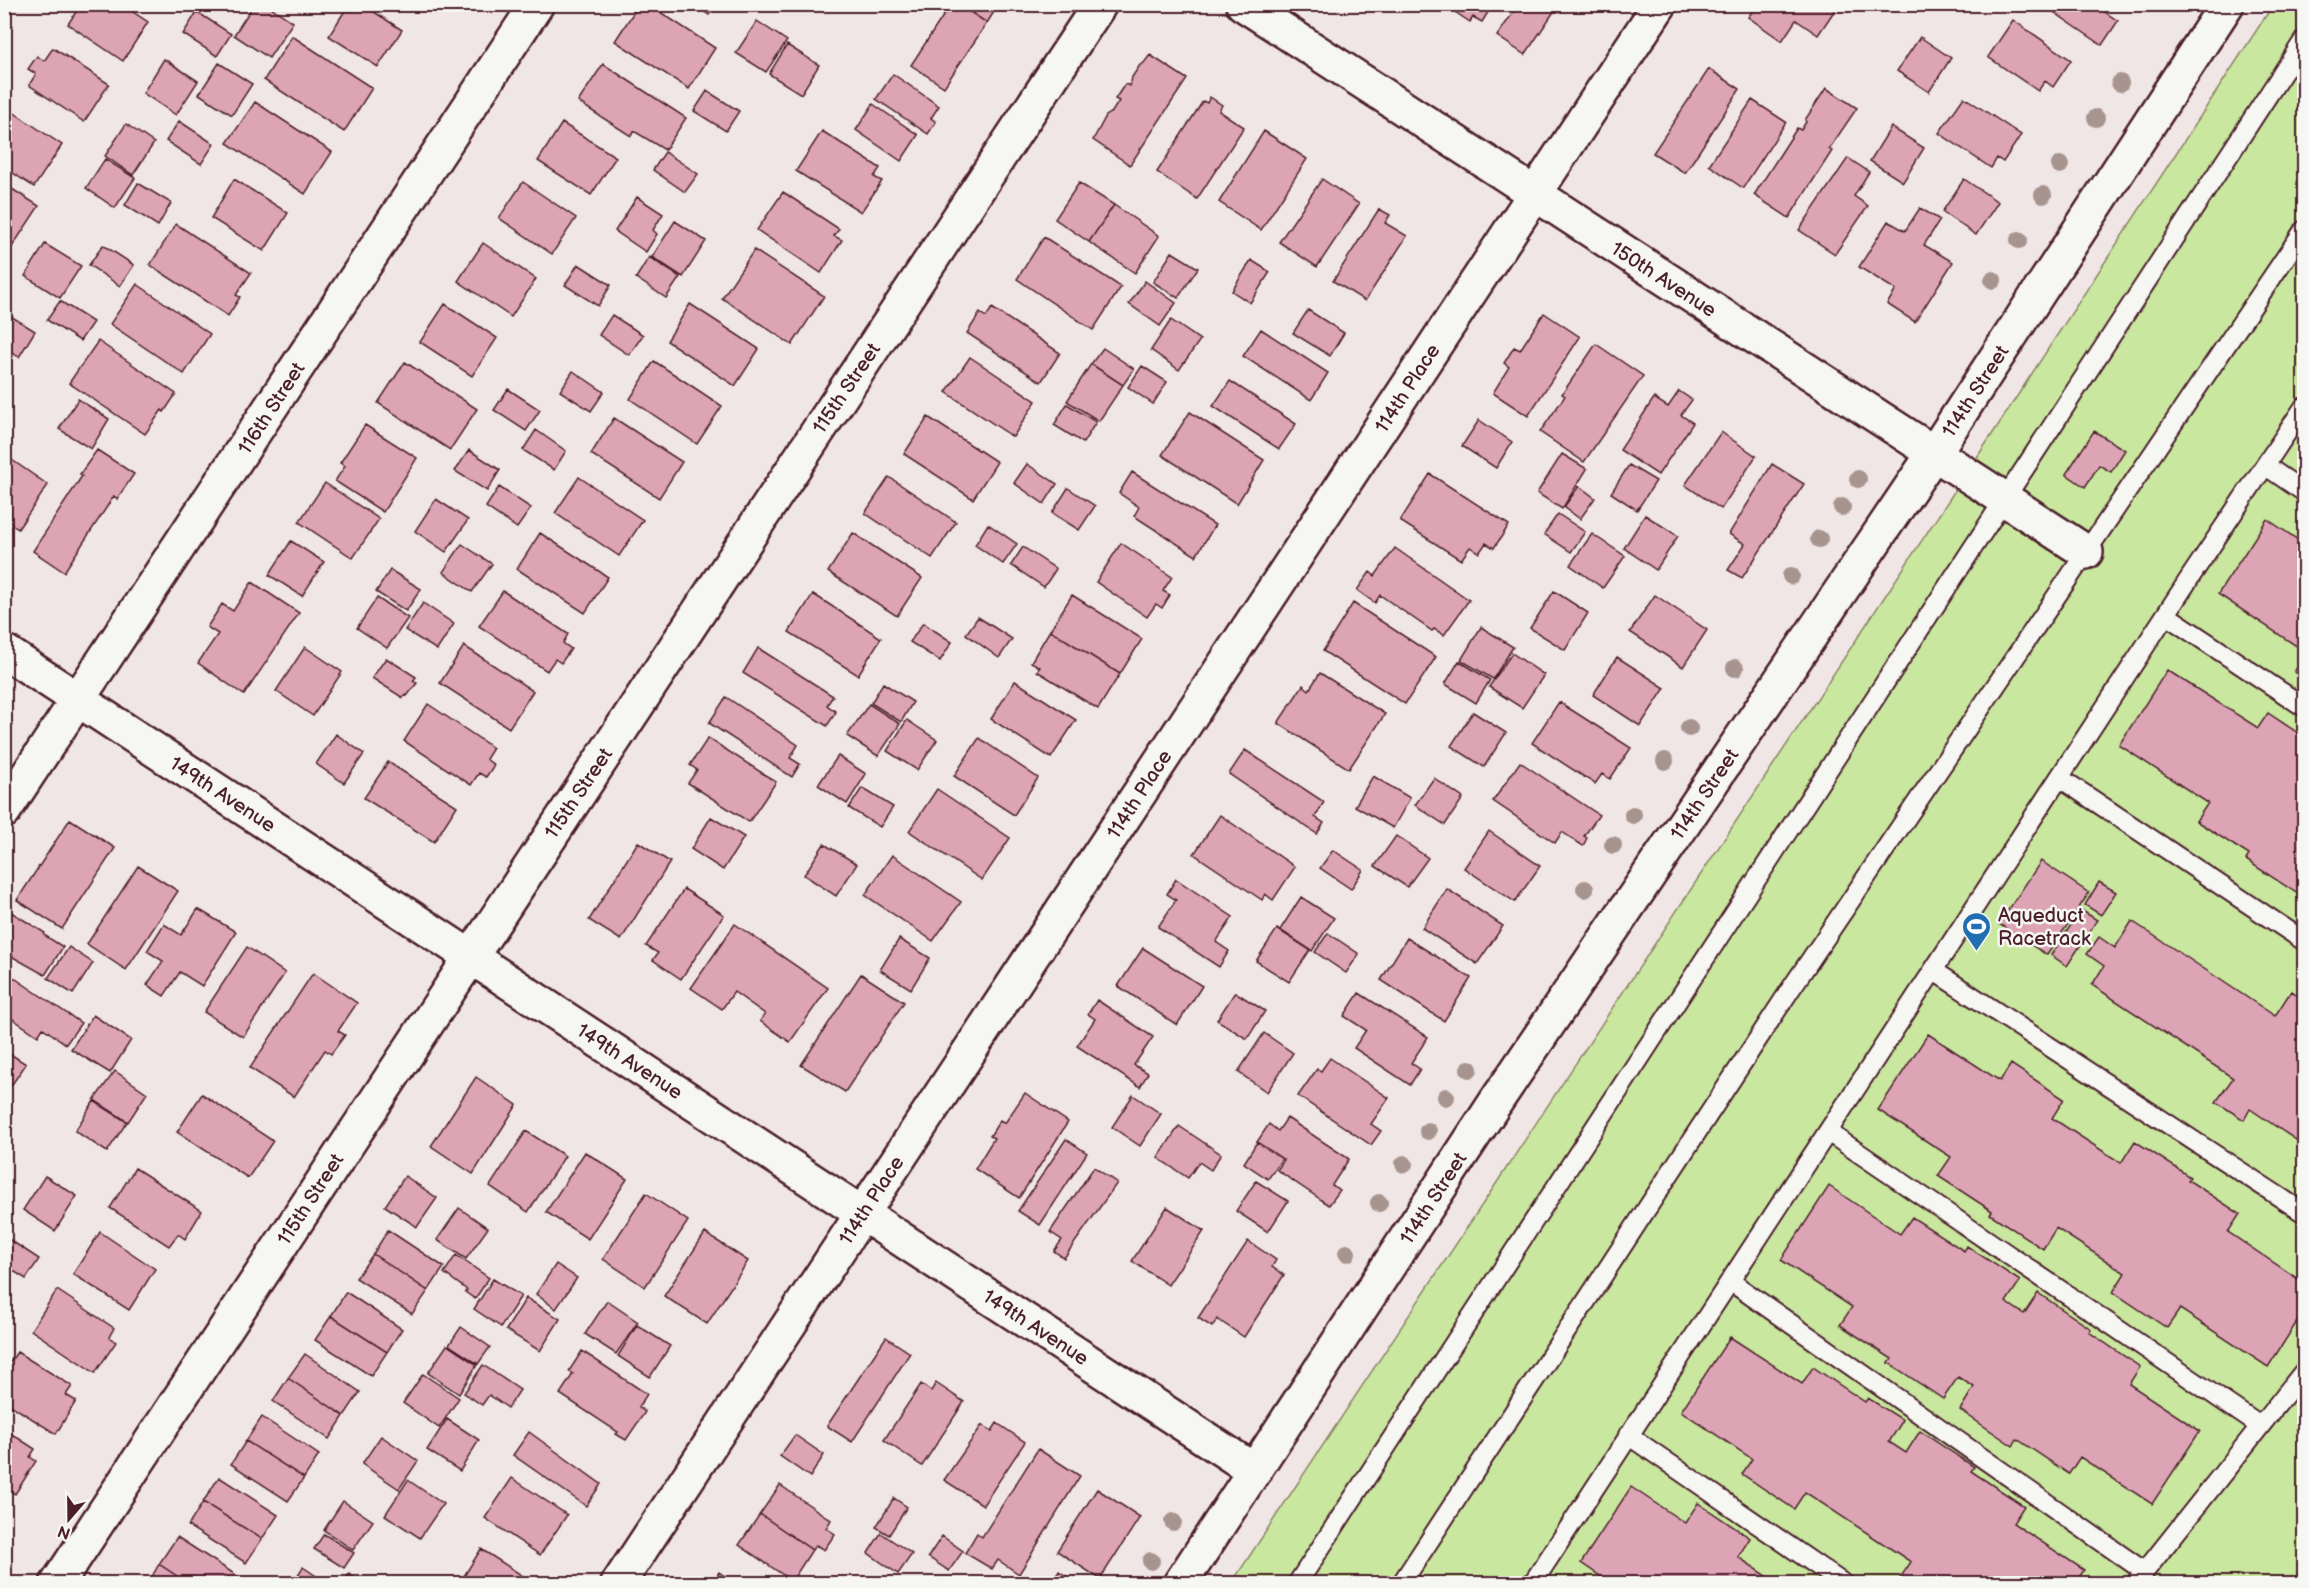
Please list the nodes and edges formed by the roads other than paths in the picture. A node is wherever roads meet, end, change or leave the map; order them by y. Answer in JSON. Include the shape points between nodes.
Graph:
{"nodes":[{"id":1,"x":537,"y":4,"type":"edge"},
{"id":2,"x":1100,"y":4,"type":"edge"},
{"id":3,"x":1243,"y":4,"type":"edge"},
{"id":4,"x":1660,"y":4,"type":"edge"},
{"id":5,"x":2227,"y":4,"type":"edge"},
{"id":6,"x":2304,"y":40,"type":"edge"},
{"id":7,"x":1534,"y":195,"type":"junction"},
{"id":8,"x":2304,"y":230,"type":"edge"},
{"id":9,"x":2304,"y":407,"type":"edge"},
{"id":10,"x":1934,"y":453,"type":"junction"},
{"id":11,"x":2265,"y":466,"type":"junction"},
{"id":12,"x":2304,"y":492,"type":"edge"},
{"id":13,"x":2006,"y":500,"type":"junction"},
{"id":14,"x":2086,"y":552,"type":"junction"},
{"id":15,"x":2166,"y":615,"type":"junction"},
{"id":16,"x":4,"y":651,"type":"edge"},
{"id":17,"x":78,"y":699,"type":"junction"},
{"id":18,"x":2304,"y":707,"type":"edge"},
{"id":19,"x":2060,"y":778,"type":"junction"},
{"id":20,"x":4,"y":811,"type":"edge"},
{"id":21,"x":2304,"y":941,"type":"edge"},
{"id":22,"x":470,"y":956,"type":"junction"},
{"id":23,"x":1934,"y":971,"type":"junction"},
{"id":24,"x":1828,"y":1132,"type":"junction"},
{"id":25,"x":2304,"y":1213,"type":"edge"},
{"id":26,"x":863,"y":1214,"type":"junction"},
{"id":27,"x":1730,"y":1281,"type":"junction"},
{"id":28,"x":2304,"y":1371,"type":"edge"},
{"id":29,"x":2260,"y":1426,"type":"junction"},
{"id":30,"x":1629,"y":1435,"type":"junction"},
{"id":31,"x":1254,"y":1471,"type":"junction"},
{"id":32,"x":2140,"y":1578,"type":"edge"},
{"id":33,"x":57,"y":1584,"type":"edge"},
{"id":34,"x":618,"y":1584,"type":"edge"},
{"id":35,"x":1180,"y":1584,"type":"edge"},
{"id":36,"x":1297,"y":1584,"type":"edge"},
{"id":37,"x":1401,"y":1584,"type":"edge"},
{"id":38,"x":1532,"y":1584,"type":"edge"},
{"id":39,"x":1844,"y":1584,"type":"edge"}],
"edges":[{"from":1,"to":17,"type":"street","name":"116th Street"},
{"from":2,"to":22,"type":"street","name":"115th Street"},
{"from":3,"to":7,"type":"street","name":"150th Avenue"},
{"from":4,"to":7,"type":"street","name":"114th Place"},
{"from":5,"to":10,"type":"street","name":"114th Street"},
{"from":6,"to":13,"type":"lane"},
{"from":7,"to":10,"type":"street","name":"150th Avenue"},
{"from":7,"to":26,"type":"street","name":"114th Place"},
{"from":8,"to":14,"type":"lane"},
{"from":9,"to":11,"type":"lane"},
{"from":10,"to":13,"type":"street","name":"150th Avenue"},
{"from":10,"to":31,"type":"street","name":"114th Street","via":[[1504,1091]]},
{"from":11,"to":12,"type":"lane"},
{"from":11,"to":15,"type":"lane"},
{"from":13,"to":14,"type":"street","name":"150th Avenue"},
{"from":13,"to":36,"type":"lane"},
{"from":14,"to":37,"type":"lane","via":[[1790,990]]},
{"from":15,"to":18,"type":"lane"},
{"from":15,"to":19,"type":"lane"},
{"from":16,"to":17,"type":"street","name":"149th Avenue"},
{"from":17,"to":20,"type":"street","name":"116th Street"},
{"from":17,"to":22,"type":"street","name":"149th Avenue"},
{"from":19,"to":21,"type":"lane"},
{"from":19,"to":23,"type":"lane"},
{"from":22,"to":26,"type":"street","name":"149th Avenue"},
{"from":22,"to":33,"type":"street","name":"115th Street"},
{"from":23,"to":24,"type":"lane"},
{"from":23,"to":25,"type":"lane"},
{"from":24,"to":27,"type":"lane"},
{"from":24,"to":29,"type":"lane"},
{"from":26,"to":31,"type":"street","name":"149th Avenue"},
{"from":26,"to":34,"type":"street","name":"114th Place"},
{"from":27,"to":30,"type":"lane"},
{"from":27,"to":32,"type":"lane"},
{"from":28,"to":29,"type":"lane"},
{"from":29,"to":32,"type":"lane"},
{"from":30,"to":38,"type":"lane"},
{"from":30,"to":39,"type":"lane"},
{"from":31,"to":35,"type":"street","name":"114th Street"}]}
